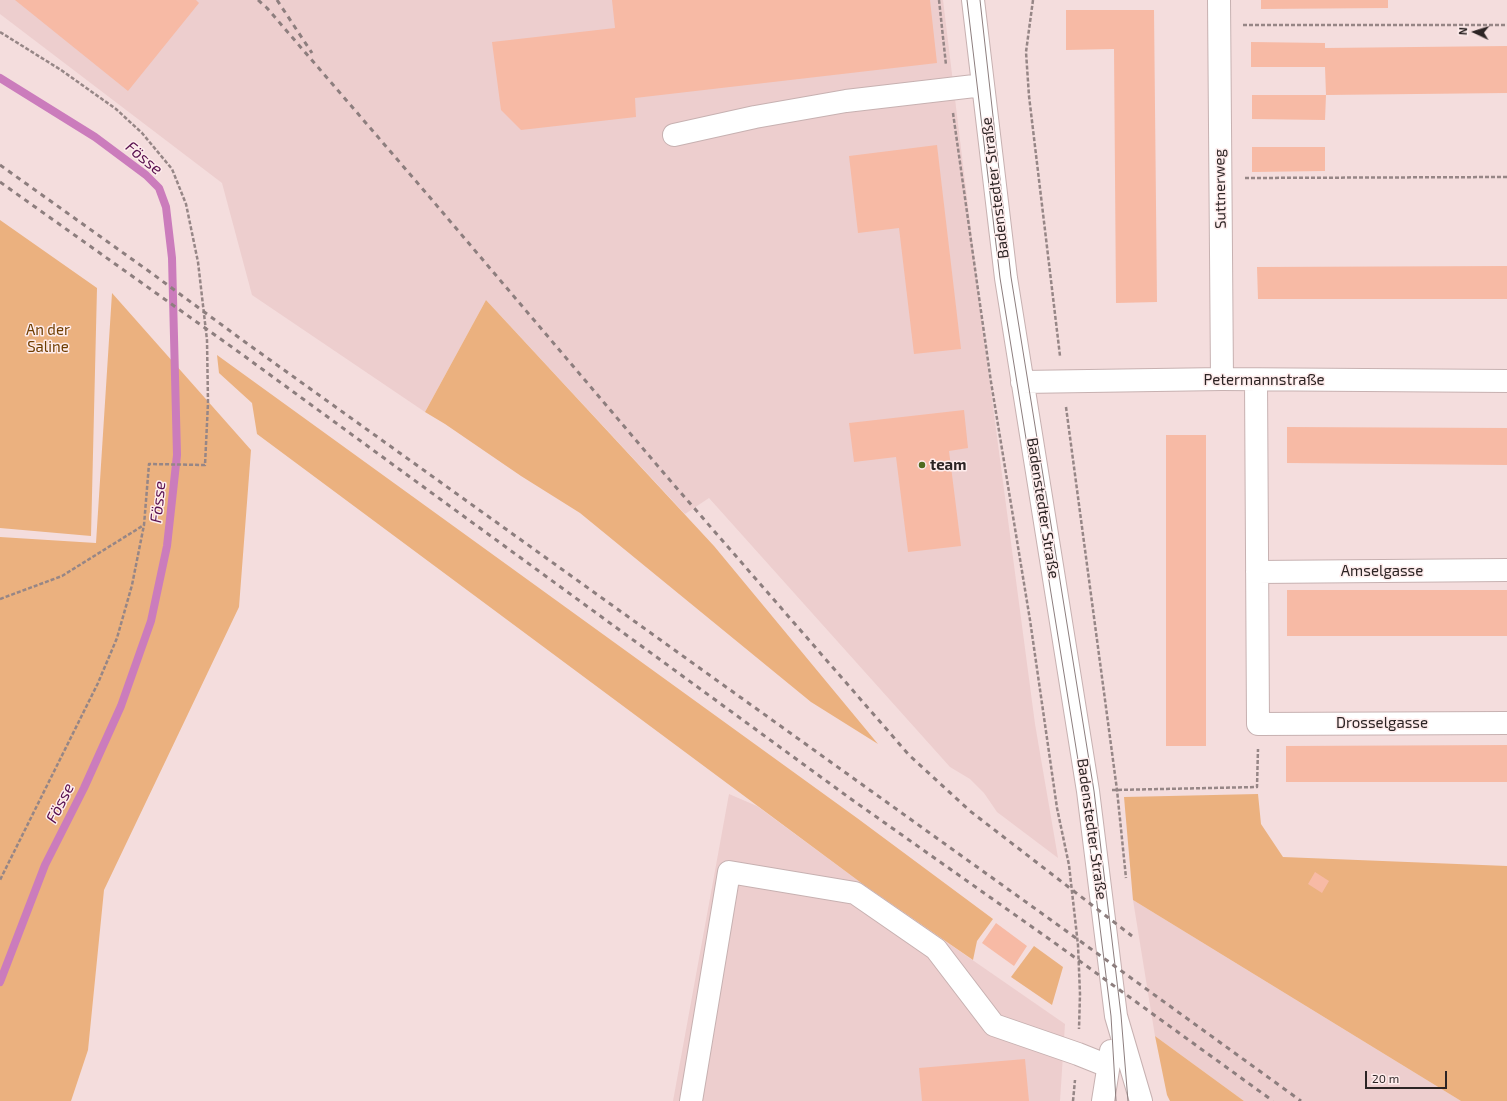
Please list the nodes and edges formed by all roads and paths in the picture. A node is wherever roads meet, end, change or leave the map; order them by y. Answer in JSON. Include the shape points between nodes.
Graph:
{"nodes":[{"id":1,"x":939,"y":0,"type":"edge"},
{"id":2,"x":973,"y":0,"type":"edge"},
{"id":3,"x":1033,"y":0,"type":"edge"},
{"id":4,"x":1218,"y":0,"type":"edge"},
{"id":5,"x":1219,"y":24,"type":"junction"},
{"id":6,"x":1507,"y":25,"type":"edge"},
{"id":7,"x":0,"y":32,"type":"edge"},
{"id":8,"x":983,"y":85,"type":"junction"},
{"id":9,"x":949,"y":90,"type":"junction"},
{"id":10,"x":674,"y":135,"type":"dead end"},
{"id":11,"x":1507,"y":176,"type":"edge"},
{"id":12,"x":1220,"y":178,"type":"junction"},
{"id":13,"x":1222,"y":379,"type":"junction"},
{"id":14,"x":1256,"y":380,"type":"junction"},
{"id":15,"x":1063,"y":381,"type":"junction"},
{"id":16,"x":1507,"y":381,"type":"edge"},
{"id":17,"x":1022,"y":382,"type":"junction"},
{"id":18,"x":144,"y":525,"type":"junction"},
{"id":19,"x":1507,"y":570,"type":"edge"},
{"id":20,"x":1257,"y":572,"type":"junction"},
{"id":21,"x":0,"y":599,"type":"edge"},
{"id":22,"x":1507,"y":723,"type":"edge"},
{"id":23,"x":1258,"y":724,"type":"junction"},
{"id":24,"x":1117,"y":790,"type":"junction"},
{"id":25,"x":1088,"y":791,"type":"junction"},
{"id":26,"x":0,"y":880,"type":"edge"},
{"id":27,"x":1127,"y":883,"type":"dead end"},
{"id":28,"x":1116,"y":1016,"type":"junction"},
{"id":29,"x":1078,"y":1054,"type":"junction"},
{"id":30,"x":1108,"y":1066,"type":"junction"},
{"id":31,"x":691,"y":1101,"type":"edge"},
{"id":32,"x":1073,"y":1101,"type":"edge"},
{"id":33,"x":1103,"y":1101,"type":"edge"},
{"id":34,"x":1141,"y":1101,"type":"edge"}],
"edges":[{"from":1,"to":9,"type":"path"},
{"from":2,"to":8,"type":"street","name":"Badenstedter Straße"},
{"from":3,"to":15,"type":"path","via":[[1026,52],[1029,96]]},
{"from":4,"to":5,"type":"street","name":"Suttnerweg"},
{"from":5,"to":6,"type":"path"},
{"from":5,"to":12,"type":"street","name":"Suttnerweg"},
{"from":7,"to":18,"type":"path","via":[[61,70],[116,109],[142,133],[172,169],[186,204],[198,262],[207,340],[205,465],[149,464]]},
{"from":8,"to":9,"type":"street"},
{"from":8,"to":17,"type":"street","name":"Badenstedter Straße","via":[[1006,278]]},
{"from":9,"to":10,"type":"street","via":[[846,101]]},
{"from":9,"to":29,"type":"path","via":[[991,382],[1030,620],[1057,808],[1069,865],[1078,946]]},
{"from":11,"to":12,"type":"path"},
{"from":12,"to":13,"type":"street","name":"Suttnerweg"},
{"from":13,"to":14,"type":"street","name":"Petermannstraße"},
{"from":13,"to":15,"type":"street","name":"Petermannstraße"},
{"from":14,"to":16,"type":"street","name":"Petermannstraße"},
{"from":14,"to":20,"type":"street"},
{"from":15,"to":17,"type":"street","name":"Petermannstraße"},
{"from":15,"to":24,"type":"path"},
{"from":17,"to":25,"type":"street","name":"Badenstedter Straße"},
{"from":18,"to":21,"type":"path","via":[[62,576]]},
{"from":18,"to":26,"type":"path","via":[[132,585],[117,638],[98,683]]},
{"from":19,"to":20,"type":"street","name":"Amselgasse"},
{"from":20,"to":23,"type":"street"},
{"from":22,"to":23,"type":"street","name":"Drosselgasse"},
{"from":23,"to":24,"type":"path","via":[[1257,787]]},
{"from":24,"to":25,"type":"path"},
{"from":24,"to":27,"type":"path"},
{"from":25,"to":28,"type":"street","name":"Badenstedter Straße"},
{"from":28,"to":30,"type":"street","name":"Badenstedter Straße"},
{"from":28,"to":34,"type":"street","name":"Badenstedter Straße"},
{"from":29,"to":30,"type":"street"},
{"from":29,"to":31,"type":"street","via":[[994,1025],[936,949],[855,893],[729,872]]},
{"from":29,"to":32,"type":"path"},
{"from":30,"to":33,"type":"street","name":"Badenstedter Straße"}]}
